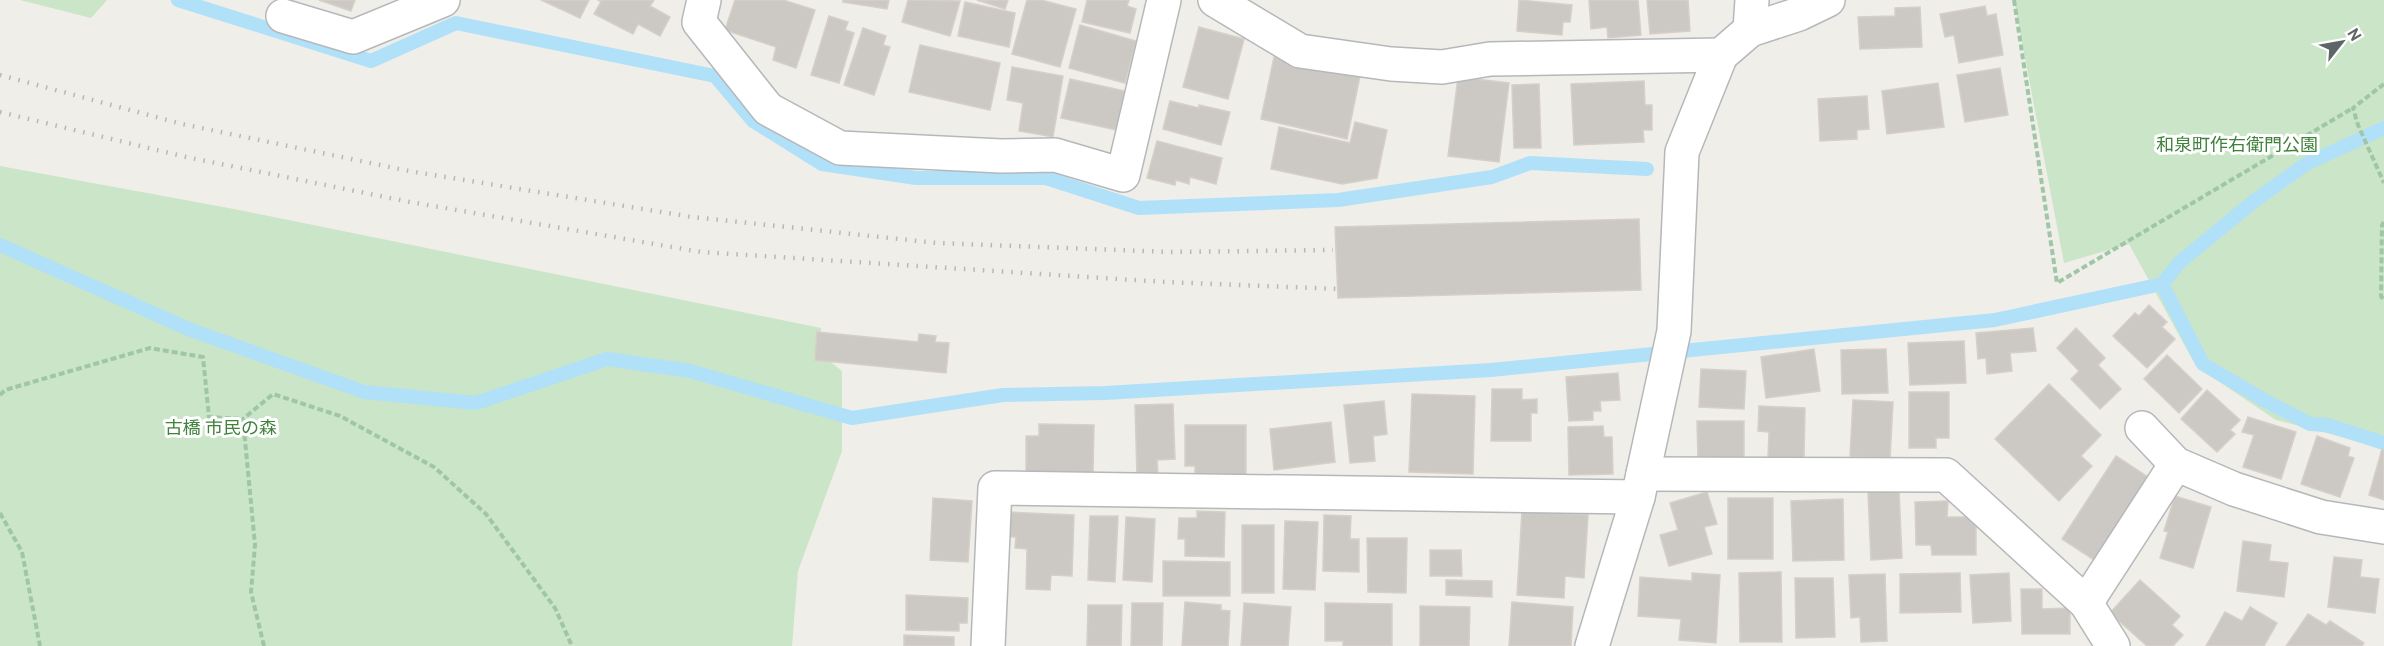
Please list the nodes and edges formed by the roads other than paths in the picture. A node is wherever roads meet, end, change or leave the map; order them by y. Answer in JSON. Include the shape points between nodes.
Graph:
{"nodes":[{"id":1,"x":443,"y":0,"type":"edge"},
{"id":2,"x":704,"y":0,"type":"edge"},
{"id":3,"x":1164,"y":0,"type":"edge"},
{"id":4,"x":1215,"y":0,"type":"edge"},
{"id":5,"x":1828,"y":0,"type":"edge"},
{"id":6,"x":1751,"y":15,"type":"edge"},
{"id":7,"x":283,"y":16,"type":"dead end"},
{"id":8,"x":1721,"y":55,"type":"junction"},
{"id":9,"x":2142,"y":428,"type":"dead end"},
{"id":10,"x":2176,"y":464,"type":"junction"},
{"id":11,"x":1641,"y":485,"type":"junction"},
{"id":12,"x":2384,"y":527,"type":"edge"},
{"id":13,"x":2086,"y":603,"type":"junction"},
{"id":14,"x":988,"y":646,"type":"edge"},
{"id":15,"x":1592,"y":646,"type":"edge"},
{"id":16,"x":2113,"y":646,"type":"edge"}],
"edges":[{"from":1,"to":7,"type":"street","via":[[353,36]]},
{"from":2,"to":3,"type":"street","via":[[699,22],[768,109],[840,148],[1055,155],[1123,175]]},
{"from":4,"to":8,"type":"street","via":[[1300,51],[1391,64],[1442,67],[1490,59]]},
{"from":5,"to":6,"type":"street","via":[[1799,14]]},
{"from":6,"to":8,"type":"street"},
{"from":8,"to":11,"type":"street","via":[[1682,152],[1674,331]]},
{"from":9,"to":10,"type":"street"},
{"from":10,"to":12,"type":"street","via":[[2234,489],[2321,517]]},
{"from":10,"to":13,"type":"street"},
{"from":11,"to":13,"type":"street","via":[[1946,475]]},
{"from":11,"to":14,"type":"street","via":[[995,488]]},
{"from":11,"to":15,"type":"street"},
{"from":13,"to":16,"type":"street"}]}
